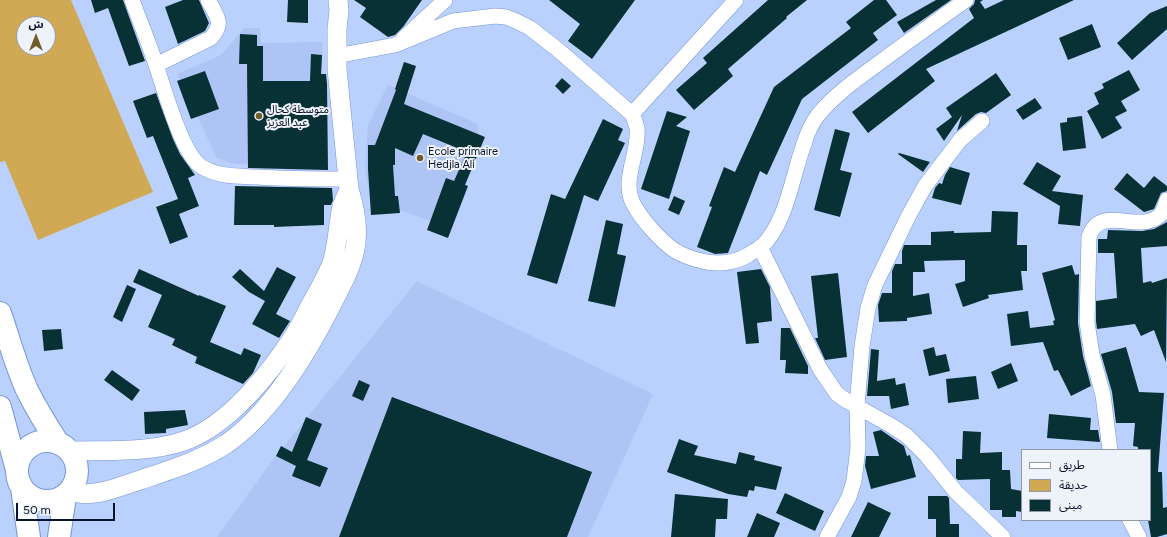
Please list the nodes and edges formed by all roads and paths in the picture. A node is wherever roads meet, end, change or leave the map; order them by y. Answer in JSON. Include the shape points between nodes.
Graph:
{"nodes":[{"id":1,"x":132,"y":0,"type":"edge"},
{"id":2,"x":208,"y":0,"type":"edge"},
{"id":3,"x":445,"y":0,"type":"edge"},
{"id":4,"x":736,"y":0,"type":"edge"},
{"id":5,"x":966,"y":0,"type":"edge"},
{"id":6,"x":340,"y":3,"type":"edge"},
{"id":7,"x":395,"y":45,"type":"junction"},
{"id":8,"x":336,"y":56,"type":"junction"},
{"id":9,"x":156,"y":65,"type":"junction"},
{"id":10,"x":632,"y":114,"type":"junction"},
{"id":11,"x":982,"y":121,"type":"dead end"},
{"id":12,"x":349,"y":184,"type":"junction"},
{"id":13,"x":1167,"y":200,"type":"edge"},
{"id":14,"x":760,"y":247,"type":"junction"},
{"id":15,"x":0,"y":313,"type":"edge"},
{"id":16,"x":857,"y":406,"type":"junction"},
{"id":17,"x":0,"y":407,"type":"edge"},
{"id":18,"x":63,"y":447,"type":"junction"},
{"id":19,"x":1110,"y":449,"type":"edge"},
{"id":20,"x":19,"y":479,"type":"junction"},
{"id":21,"x":67,"y":494,"type":"junction"},
{"id":22,"x":1131,"y":521,"type":"edge"},
{"id":23,"x":61,"y":534,"type":"edge"},
{"id":24,"x":29,"y":537,"type":"edge"},
{"id":25,"x":827,"y":537,"type":"edge"},
{"id":26,"x":1003,"y":537,"type":"edge"},
{"id":27,"x":1139,"y":537,"type":"edge"}],
"edges":[{"from":1,"to":9,"type":"street"},
{"from":2,"to":9,"type":"street","via":[[218,20],[217,31],[211,38]]},
{"from":3,"to":7,"type":"street"},
{"from":4,"to":10,"type":"street"},
{"from":5,"to":14,"type":"street","via":[[868,71],[817,115],[797,162],[778,224]]},
{"from":6,"to":8,"type":"street"},
{"from":7,"to":8,"type":"street"},
{"from":7,"to":10,"type":"street","via":[[453,21],[506,17],[530,28]]},
{"from":8,"to":12,"type":"street"},
{"from":9,"to":12,"type":"street","via":[[185,144],[200,166],[225,176]]},
{"from":10,"to":14,"type":"street","via":[[637,127],[637,138],[629,184],[630,194],[640,215],[660,236],[674,250],[709,263],[741,259]]},
{"from":11,"to":16,"type":"street","via":[[960,140],[924,186],[875,285],[868,308],[862,346]]},
{"from":12,"to":18,"type":"street","via":[[342,205],[338,242],[322,286],[295,335],[254,389],[223,418],[203,432],[166,445],[138,448]]},
{"from":12,"to":21,"type":"street","via":[[354,205],[356,235],[348,273],[297,364],[282,387],[257,416],[227,443],[182,466],[102,492],[86,495]]},
{"from":13,"to":19,"type":"street","via":[[1160,216],[1137,222],[1104,220],[1095,225],[1089,237],[1087,322],[1092,355],[1103,395]]},
{"from":14,"to":16,"type":"street","via":[[820,369],[837,394]]},
{"from":15,"to":18,"type":"main road","via":[[28,391],[40,415]]},
{"from":16,"to":25,"type":"street","via":[[858,448],[854,481],[849,497]]},
{"from":16,"to":26,"type":"street","via":[[907,436],[956,492]]},
{"from":17,"to":20,"type":"main road"},
{"from":18,"to":20,"type":"main road","via":[[52,441],[32,445],[19,460]]},
{"from":18,"to":21,"type":"main road","via":[[75,459],[78,469],[77,479]]},
{"from":20,"to":21,"type":"main road","via":[[29,496],[38,500],[57,500]]},
{"from":20,"to":24,"type":"main road"},
{"from":21,"to":23,"type":"main road"},
{"from":22,"to":27,"type":"street"}]}
